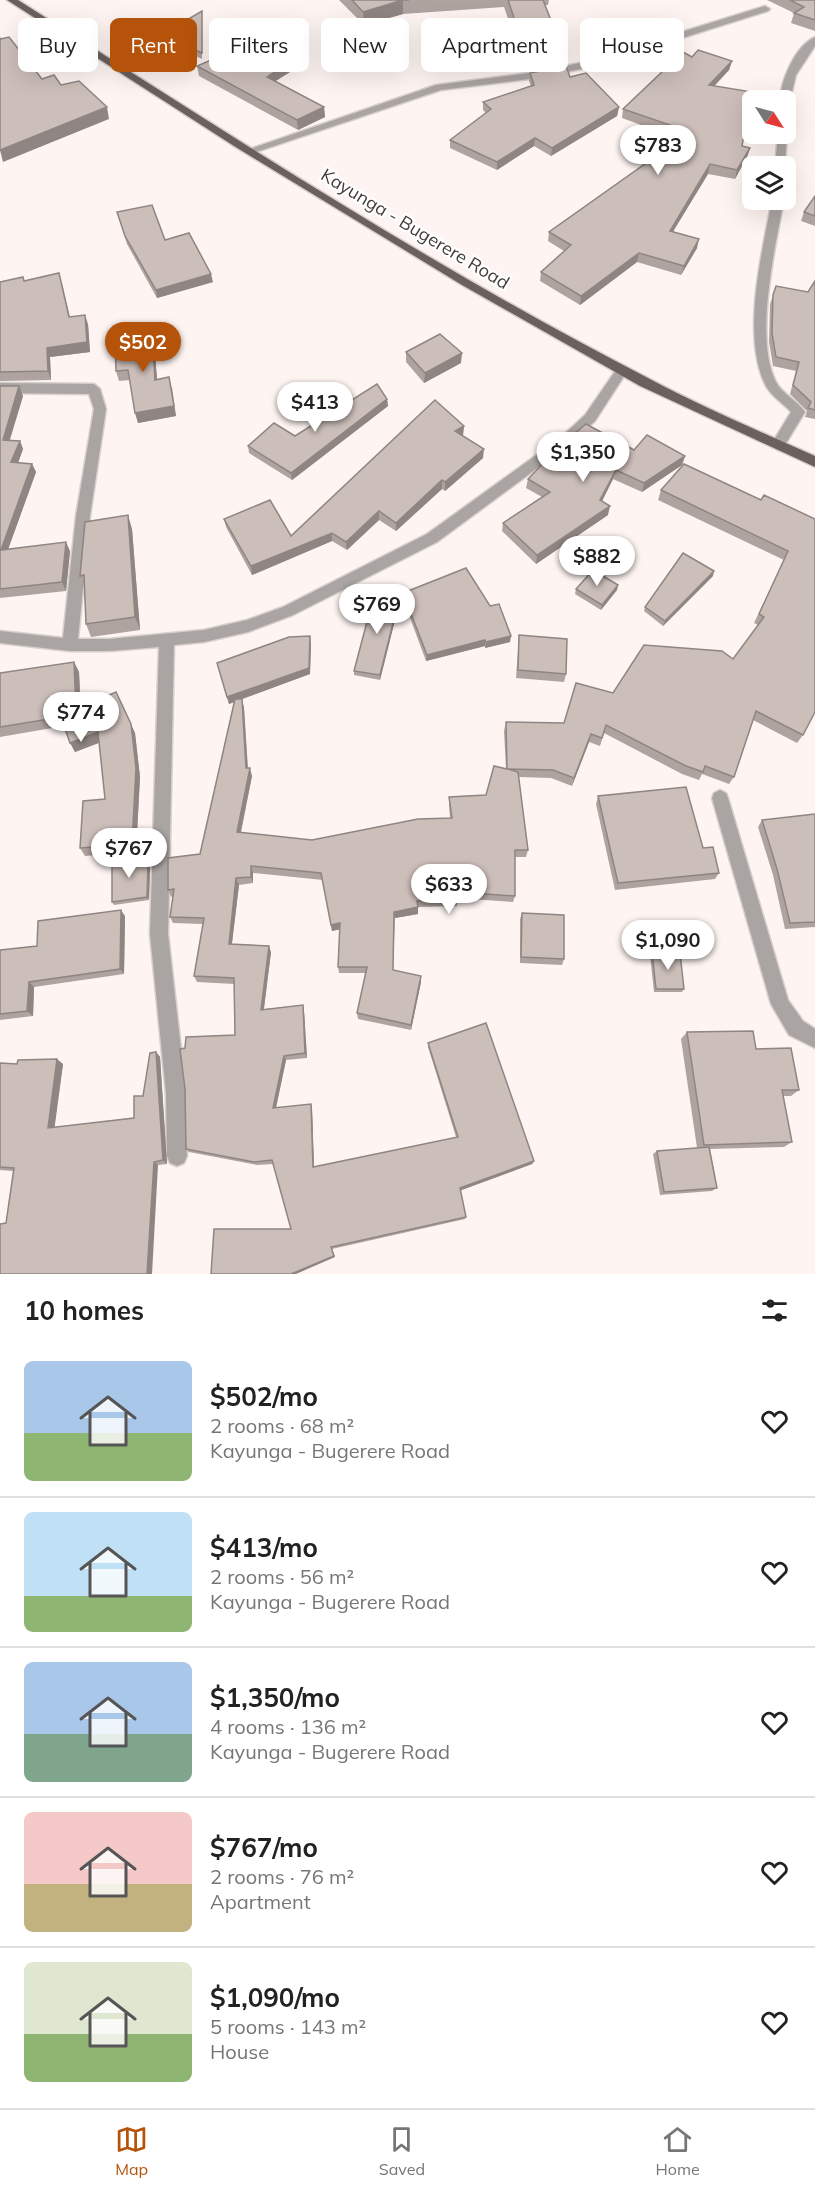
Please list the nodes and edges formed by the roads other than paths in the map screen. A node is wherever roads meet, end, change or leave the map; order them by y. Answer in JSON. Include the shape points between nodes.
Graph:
{"nodes":[{"id":1,"x":12,"y":0,"type":"edge"},
{"id":2,"x":765,"y":9,"type":"dead end"},
{"id":3,"x":815,"y":40,"type":"edge"},
{"id":4,"x":786,"y":90,"type":"edge"},
{"id":5,"x":249,"y":151,"type":"junction"},
{"id":6,"x":776,"y":210,"type":"edge"},
{"id":7,"x":622,"y":370,"type":"junction"},
{"id":8,"x":0,"y":388,"type":"edge"},
{"id":9,"x":778,"y":445,"type":"junction"},
{"id":10,"x":815,"y":462,"type":"edge"},
{"id":11,"x":0,"y":637,"type":"edge"},
{"id":12,"x":167,"y":640,"type":"junction"},
{"id":13,"x":70,"y":645,"type":"junction"},
{"id":14,"x":720,"y":798,"type":"dead end"},
{"id":15,"x":815,"y":1040,"type":"edge"},
{"id":16,"x":177,"y":1156,"type":"dead end"}],
"edges":[{"from":1,"to":5,"type":"main road","name":"Kayunga - Bugerere Road"},
{"from":2,"to":5,"type":"street","via":[[587,64],[440,87]]},
{"from":3,"to":4,"type":"street"},
{"from":5,"to":7,"type":"main road","name":"Kayunga - Bugerere Road","via":[[409,249]]},
{"from":6,"to":9,"type":"street","via":[[765,267],[762,333],[770,381],[798,412]]},
{"from":7,"to":9,"type":"main road","name":"Kayunga - Bugerere Road"},
{"from":7,"to":12,"type":"street","via":[[590,418],[565,441],[432,538],[288,611],[248,626]]},
{"from":8,"to":13,"type":"street","via":[[94,389],[100,409],[83,516]]},
{"from":9,"to":10,"type":"main road","name":"Kayunga - Bugerere Road"},
{"from":11,"to":13,"type":"street"},
{"from":12,"to":13,"type":"street"},
{"from":12,"to":16,"type":"street","via":[[159,934],[177,1093]]},
{"from":14,"to":15,"type":"street","via":[[780,1004],[796,1028]]}]}
